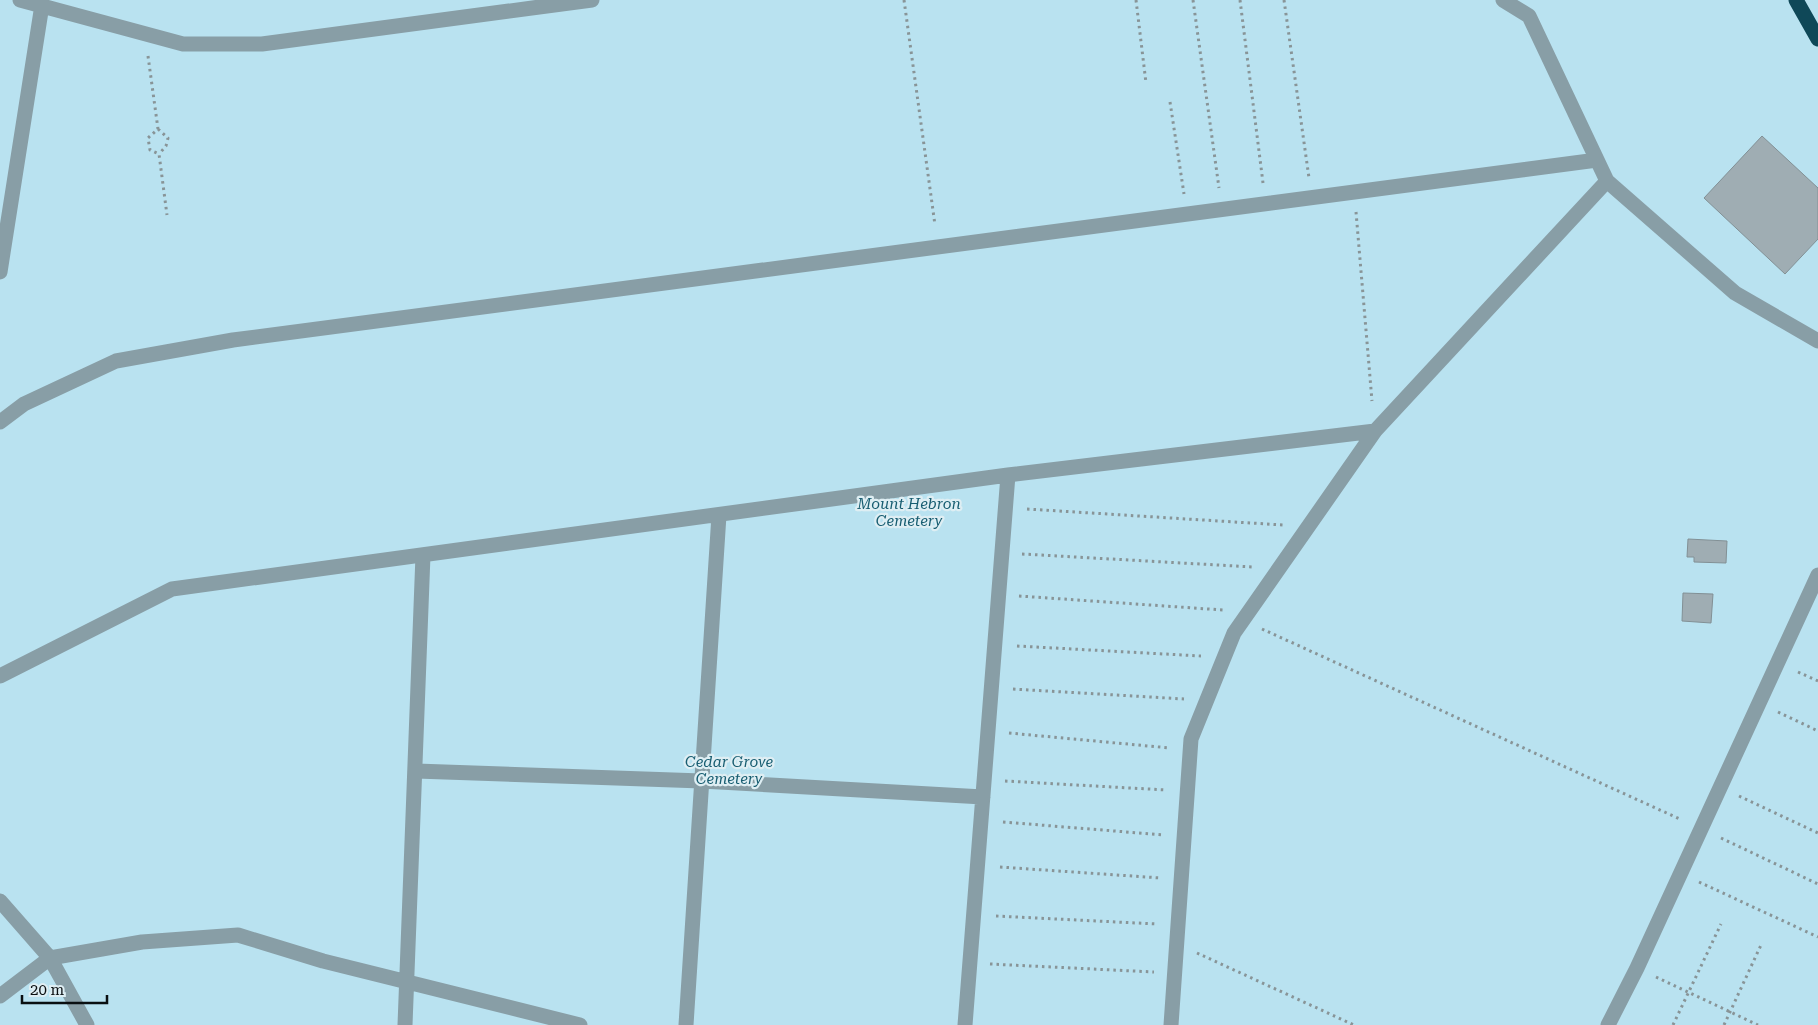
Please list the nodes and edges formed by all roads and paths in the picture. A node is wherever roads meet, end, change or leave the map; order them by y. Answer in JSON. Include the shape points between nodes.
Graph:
{"nodes":[{"id":1,"x":20,"y":0,"type":"edge"},
{"id":2,"x":592,"y":0,"type":"edge"},
{"id":3,"x":904,"y":0,"type":"edge"},
{"id":4,"x":1136,"y":0,"type":"edge"},
{"id":5,"x":1193,"y":0,"type":"edge"},
{"id":6,"x":1240,"y":0,"type":"edge"},
{"id":7,"x":1284,"y":0,"type":"edge"},
{"id":8,"x":1503,"y":0,"type":"edge"},
{"id":9,"x":1796,"y":0,"type":"edge"},
{"id":10,"x":42,"y":5,"type":"junction"},
{"id":11,"x":145,"y":33,"type":"junction"},
{"id":12,"x":1818,"y":39,"type":"edge"},
{"id":13,"x":1146,"y":83,"type":"dead end"},
{"id":14,"x":1170,"y":102,"type":"dead end"},
{"id":15,"x":158,"y":129,"type":"junction"},
{"id":16,"x":159,"y":154,"type":"junction"},
{"id":17,"x":1597,"y":160,"type":"junction"},
{"id":18,"x":1607,"y":181,"type":"junction"},
{"id":19,"x":1354,"y":192,"type":"junction"},
{"id":20,"x":1312,"y":198,"type":"junction"},
{"id":21,"x":1266,"y":204,"type":"junction"},
{"id":22,"x":1222,"y":209,"type":"junction"},
{"id":23,"x":1187,"y":214,"type":"junction"},
{"id":24,"x":167,"y":215,"type":"dead end"},
{"id":25,"x":938,"y":247,"type":"junction"},
{"id":26,"x":0,"y":272,"type":"edge"},
{"id":27,"x":1818,"y":341,"type":"edge"},
{"id":28,"x":0,"y":422,"type":"edge"},
{"id":29,"x":1375,"y":431,"type":"junction"},
{"id":30,"x":1008,"y":475,"type":"junction"},
{"id":31,"x":1005,"y":508,"type":"junction"},
{"id":32,"x":719,"y":514,"type":"junction"},
{"id":33,"x":1308,"y":526,"type":"junction"},
{"id":34,"x":1002,"y":553,"type":"junction"},
{"id":35,"x":423,"y":555,"type":"junction"},
{"id":36,"x":1279,"y":568,"type":"junction"},
{"id":37,"x":1818,"y":575,"type":"edge"},
{"id":38,"x":999,"y":595,"type":"junction"},
{"id":39,"x":1246,"y":616,"type":"junction"},
{"id":40,"x":995,"y":645,"type":"junction"},
{"id":41,"x":1224,"y":657,"type":"junction"},
{"id":42,"x":0,"y":676,"type":"edge"},
{"id":43,"x":991,"y":688,"type":"junction"},
{"id":44,"x":1207,"y":701,"type":"junction"},
{"id":45,"x":1758,"y":703,"type":"junction"},
{"id":46,"x":988,"y":731,"type":"junction"},
{"id":47,"x":1818,"y":731,"type":"edge"},
{"id":48,"x":1190,"y":750,"type":"junction"},
{"id":49,"x":416,"y":771,"type":"junction"},
{"id":50,"x":984,"y":780,"type":"junction"},
{"id":51,"x":702,"y":781,"type":"junction"},
{"id":52,"x":1720,"y":787,"type":"junction"},
{"id":53,"x":1188,"y":791,"type":"junction"},
{"id":54,"x":983,"y":797,"type":"junction"},
{"id":55,"x":981,"y":820,"type":"junction"},
{"id":56,"x":1701,"y":828,"type":"junction"},
{"id":57,"x":1818,"y":833,"type":"edge"},
{"id":58,"x":1184,"y":837,"type":"junction"},
{"id":59,"x":977,"y":865,"type":"junction"},
{"id":60,"x":1680,"y":874,"type":"junction"},
{"id":61,"x":1181,"y":880,"type":"junction"},
{"id":62,"x":1818,"y":884,"type":"edge"},
{"id":63,"x":0,"y":902,"type":"edge"},
{"id":64,"x":974,"y":915,"type":"junction"},
{"id":65,"x":1721,"y":924,"type":"dead end"},
{"id":66,"x":1178,"y":925,"type":"junction"},
{"id":67,"x":1818,"y":937,"type":"edge"},
{"id":68,"x":1176,"y":944,"type":"junction"},
{"id":69,"x":1761,"y":945,"type":"dead end"},
{"id":70,"x":50,"y":958,"type":"junction"},
{"id":71,"x":970,"y":963,"type":"junction"},
{"id":72,"x":1637,"y":968,"type":"junction"},
{"id":73,"x":1174,"y":974,"type":"junction"},
{"id":74,"x":408,"y":982,"type":"junction"},
{"id":75,"x":1688,"y":992,"type":"junction"},
{"id":76,"x":0,"y":996,"type":"edge"},
{"id":77,"x":1730,"y":1012,"type":"junction"},
{"id":78,"x":87,"y":1025,"type":"edge"},
{"id":79,"x":406,"y":1025,"type":"edge"},
{"id":80,"x":580,"y":1025,"type":"edge"},
{"id":81,"x":686,"y":1025,"type":"edge"},
{"id":82,"x":965,"y":1025,"type":"edge"},
{"id":83,"x":1171,"y":1025,"type":"edge"},
{"id":84,"x":1354,"y":1025,"type":"edge"},
{"id":85,"x":1608,"y":1025,"type":"edge"},
{"id":86,"x":1673,"y":1025,"type":"edge"},
{"id":87,"x":1724,"y":1025,"type":"edge"},
{"id":88,"x":1758,"y":1025,"type":"edge"}],
"edges":[{"from":1,"to":10,"type":"lane"},
{"from":2,"to":11,"type":"lane","via":[[262,44],[184,44]]},
{"from":3,"to":25,"type":"path"},
{"from":4,"to":13,"type":"path"},
{"from":5,"to":22,"type":"path"},
{"from":6,"to":21,"type":"path"},
{"from":7,"to":20,"type":"path"},
{"from":8,"to":17,"type":"lane","via":[[1529,16]]},
{"from":9,"to":12,"type":"highway"},
{"from":10,"to":11,"type":"lane"},
{"from":10,"to":26,"type":"lane"},
{"from":11,"to":15,"type":"path"},
{"from":14,"to":23,"type":"path"},
{"from":15,"to":16,"type":"path","via":[[168,138]]},
{"from":15,"to":16,"type":"path","via":[[148,138],[150,150]]},
{"from":16,"to":24,"type":"path"},
{"from":17,"to":18,"type":"lane"},
{"from":17,"to":19,"type":"lane"},
{"from":18,"to":27,"type":"lane","via":[[1735,293]]},
{"from":18,"to":29,"type":"lane"},
{"from":19,"to":20,"type":"lane"},
{"from":19,"to":29,"type":"path"},
{"from":20,"to":21,"type":"lane"},
{"from":21,"to":22,"type":"lane"},
{"from":22,"to":23,"type":"lane"},
{"from":23,"to":25,"type":"lane"},
{"from":25,"to":28,"type":"lane","via":[[242,339],[116,361],[24,404]]},
{"from":29,"to":30,"type":"lane"},
{"from":29,"to":33,"type":"lane"},
{"from":30,"to":31,"type":"lane"},
{"from":30,"to":32,"type":"lane"},
{"from":31,"to":33,"type":"path"},
{"from":31,"to":34,"type":"lane"},
{"from":32,"to":35,"type":"lane"},
{"from":32,"to":51,"type":"lane"},
{"from":33,"to":36,"type":"lane"},
{"from":34,"to":36,"type":"path"},
{"from":34,"to":38,"type":"lane"},
{"from":35,"to":42,"type":"lane","via":[[172,589]]},
{"from":35,"to":49,"type":"lane"},
{"from":36,"to":39,"type":"lane"},
{"from":37,"to":45,"type":"lane"},
{"from":38,"to":39,"type":"path"},
{"from":38,"to":40,"type":"lane"},
{"from":39,"to":41,"type":"lane","via":[[1234,633]]},
{"from":39,"to":56,"type":"path"},
{"from":40,"to":41,"type":"path"},
{"from":40,"to":43,"type":"lane"},
{"from":41,"to":44,"type":"lane"},
{"from":43,"to":44,"type":"path"},
{"from":43,"to":46,"type":"lane"},
{"from":44,"to":48,"type":"lane","via":[[1191,739]]},
{"from":45,"to":47,"type":"path"},
{"from":45,"to":52,"type":"lane"},
{"from":46,"to":48,"type":"path"},
{"from":46,"to":50,"type":"lane"},
{"from":48,"to":53,"type":"lane"},
{"from":49,"to":51,"type":"lane"},
{"from":49,"to":74,"type":"lane"},
{"from":50,"to":53,"type":"path"},
{"from":50,"to":54,"type":"lane"},
{"from":51,"to":54,"type":"lane"},
{"from":51,"to":81,"type":"lane"},
{"from":52,"to":56,"type":"lane"},
{"from":52,"to":57,"type":"path"},
{"from":53,"to":58,"type":"lane"},
{"from":54,"to":55,"type":"lane"},
{"from":55,"to":58,"type":"path"},
{"from":55,"to":59,"type":"lane"},
{"from":56,"to":60,"type":"lane"},
{"from":56,"to":62,"type":"path"},
{"from":58,"to":61,"type":"lane"},
{"from":59,"to":61,"type":"path"},
{"from":59,"to":64,"type":"lane"},
{"from":60,"to":67,"type":"path"},
{"from":60,"to":72,"type":"lane"},
{"from":61,"to":66,"type":"lane"},
{"from":63,"to":70,"type":"lane"},
{"from":64,"to":66,"type":"path"},
{"from":64,"to":71,"type":"lane"},
{"from":65,"to":75,"type":"path"},
{"from":66,"to":68,"type":"lane"},
{"from":68,"to":73,"type":"lane"},
{"from":68,"to":84,"type":"path"},
{"from":69,"to":77,"type":"path"},
{"from":70,"to":74,"type":"lane","via":[[142,942],[238,935]]},
{"from":70,"to":76,"type":"lane"},
{"from":70,"to":78,"type":"lane"},
{"from":71,"to":73,"type":"path"},
{"from":71,"to":82,"type":"lane"},
{"from":72,"to":75,"type":"path"},
{"from":72,"to":85,"type":"lane"},
{"from":73,"to":83,"type":"lane"},
{"from":74,"to":79,"type":"lane"},
{"from":74,"to":80,"type":"lane"},
{"from":75,"to":77,"type":"path"},
{"from":75,"to":86,"type":"path"},
{"from":77,"to":87,"type":"path"},
{"from":77,"to":88,"type":"path"}]}
